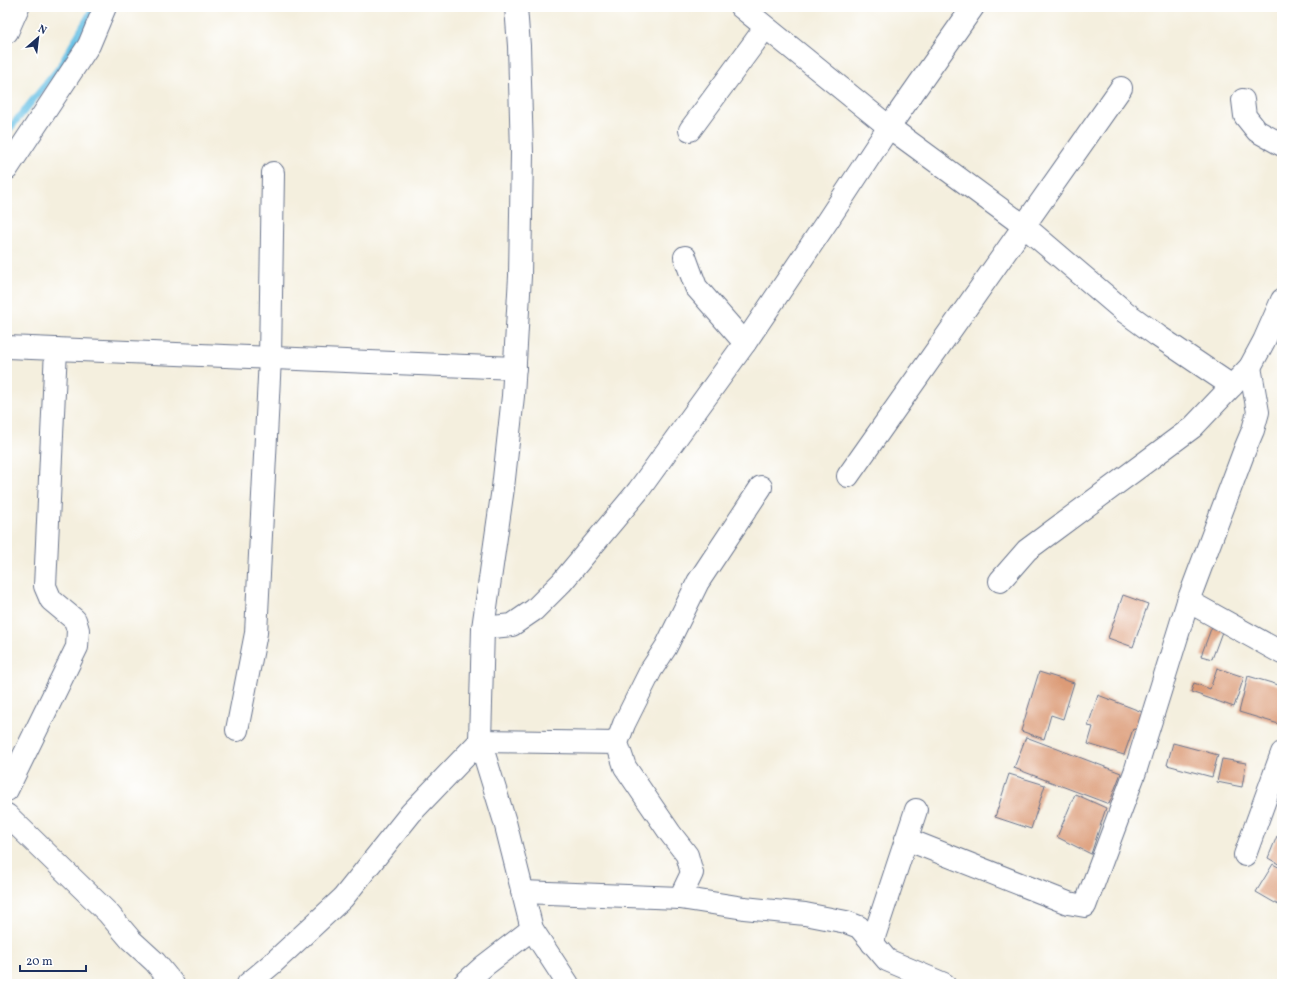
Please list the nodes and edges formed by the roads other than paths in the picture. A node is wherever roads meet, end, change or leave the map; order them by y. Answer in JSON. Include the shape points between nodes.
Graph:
{"nodes":[{"id":1,"x":18,"y":7,"type":"edge"},
{"id":2,"x":105,"y":7,"type":"edge"},
{"id":3,"x":516,"y":7,"type":"edge"},
{"id":4,"x":973,"y":7,"type":"edge"},
{"id":5,"x":756,"y":15,"type":"edge"},
{"id":6,"x":7,"y":32,"type":"edge"},
{"id":7,"x":1121,"y":88,"type":"dead end"},
{"id":8,"x":1243,"y":100,"type":"dead end"},
{"id":9,"x":889,"y":127,"type":"junction"},
{"id":10,"x":690,"y":130,"type":"dead end"},
{"id":11,"x":1282,"y":146,"type":"edge"},
{"id":12,"x":7,"y":169,"type":"edge"},
{"id":13,"x":273,"y":173,"type":"dead end"},
{"id":14,"x":1024,"y":226,"type":"junction"},
{"id":15,"x":685,"y":257,"type":"dead end"},
{"id":16,"x":1282,"y":302,"type":"edge"},
{"id":17,"x":745,"y":343,"type":"junction"},
{"id":18,"x":7,"y":347,"type":"edge"},
{"id":19,"x":56,"y":349,"type":"junction"},
{"id":20,"x":270,"y":358,"type":"junction"},
{"id":21,"x":1250,"y":367,"type":"junction"},
{"id":22,"x":515,"y":368,"type":"junction"},
{"id":23,"x":1232,"y":386,"type":"junction"},
{"id":24,"x":848,"y":476,"type":"dead end"},
{"id":25,"x":761,"y":487,"type":"dead end"},
{"id":26,"x":1000,"y":581,"type":"dead end"},
{"id":27,"x":1188,"y":601,"type":"junction"},
{"id":28,"x":483,"y":628,"type":"junction"},
{"id":29,"x":1282,"y":653,"type":"edge"},
{"id":30,"x":237,"y":730,"type":"dead end"},
{"id":31,"x":480,"y":741,"type":"junction"},
{"id":32,"x":617,"y":743,"type":"junction"},
{"id":33,"x":1282,"y":753,"type":"edge"},
{"id":34,"x":7,"y":790,"type":"edge"},
{"id":35,"x":916,"y":810,"type":"dead end"},
{"id":36,"x":7,"y":815,"type":"edge"},
{"id":37,"x":906,"y":839,"type":"junction"},
{"id":38,"x":1245,"y":855,"type":"dead end"},
{"id":39,"x":522,"y":892,"type":"junction"},
{"id":40,"x":680,"y":898,"type":"junction"},
{"id":41,"x":532,"y":929,"type":"junction"},
{"id":42,"x":872,"y":943,"type":"junction"},
{"id":43,"x":173,"y":984,"type":"edge"},
{"id":44,"x":248,"y":984,"type":"edge"},
{"id":45,"x":464,"y":984,"type":"edge"},
{"id":46,"x":568,"y":984,"type":"edge"},
{"id":47,"x":944,"y":984,"type":"edge"}],
"edges":[{"from":1,"to":6,"type":"street"},
{"from":2,"to":12,"type":"street","via":[[89,45]]},
{"from":3,"to":22,"type":"street","via":[[522,153],[520,276]]},
{"from":4,"to":9,"type":"street"},
{"from":5,"to":9,"type":"street"},
{"from":5,"to":10,"type":"street"},
{"from":7,"to":14,"type":"street"},
{"from":8,"to":11,"type":"street","via":[[1245,116],[1257,131]]},
{"from":9,"to":14,"type":"street"},
{"from":9,"to":17,"type":"street"},
{"from":13,"to":20,"type":"street"},
{"from":14,"to":23,"type":"street","via":[[1125,312]]},
{"from":14,"to":24,"type":"street"},
{"from":15,"to":17,"type":"street","via":[[696,287]]},
{"from":16,"to":21,"type":"street"},
{"from":17,"to":28,"type":"street","via":[[638,491],[562,582],[534,610],[512,625]]},
{"from":18,"to":19,"type":"street"},
{"from":19,"to":20,"type":"street"},
{"from":19,"to":34,"type":"street","via":[[46,586],[51,600],[75,620],[78,630],[77,647]]},
{"from":20,"to":22,"type":"street"},
{"from":20,"to":30,"type":"street","via":[[256,633]]},
{"from":21,"to":23,"type":"street"},
{"from":21,"to":27,"type":"street","via":[[1258,412]]},
{"from":22,"to":28,"type":"street","via":[[503,488]]},
{"from":23,"to":26,"type":"street","via":[[1193,427],[1027,550]]},
{"from":25,"to":32,"type":"street","via":[[698,582],[666,647],[647,676]]},
{"from":27,"to":29,"type":"street"},
{"from":27,"to":37,"type":"street","via":[[1135,772],[1085,906],[1068,903]]},
{"from":28,"to":31,"type":"street"},
{"from":31,"to":32,"type":"street"},
{"from":31,"to":39,"type":"street","via":[[505,822]]},
{"from":31,"to":44,"type":"street","via":[[411,813],[343,898]]},
{"from":32,"to":40,"type":"street","via":[[625,767],[687,855],[692,873]]},
{"from":33,"to":38,"type":"street"},
{"from":35,"to":37,"type":"street"},
{"from":36,"to":43,"type":"street","via":[[108,913],[130,940],[155,962]]},
{"from":37,"to":42,"type":"street"},
{"from":39,"to":40,"type":"street"},
{"from":39,"to":41,"type":"street"},
{"from":40,"to":42,"type":"street","via":[[805,914],[846,922],[859,927]]},
{"from":41,"to":45,"type":"street"},
{"from":41,"to":46,"type":"street"},
{"from":42,"to":47,"type":"street","via":[[887,960]]}]}
